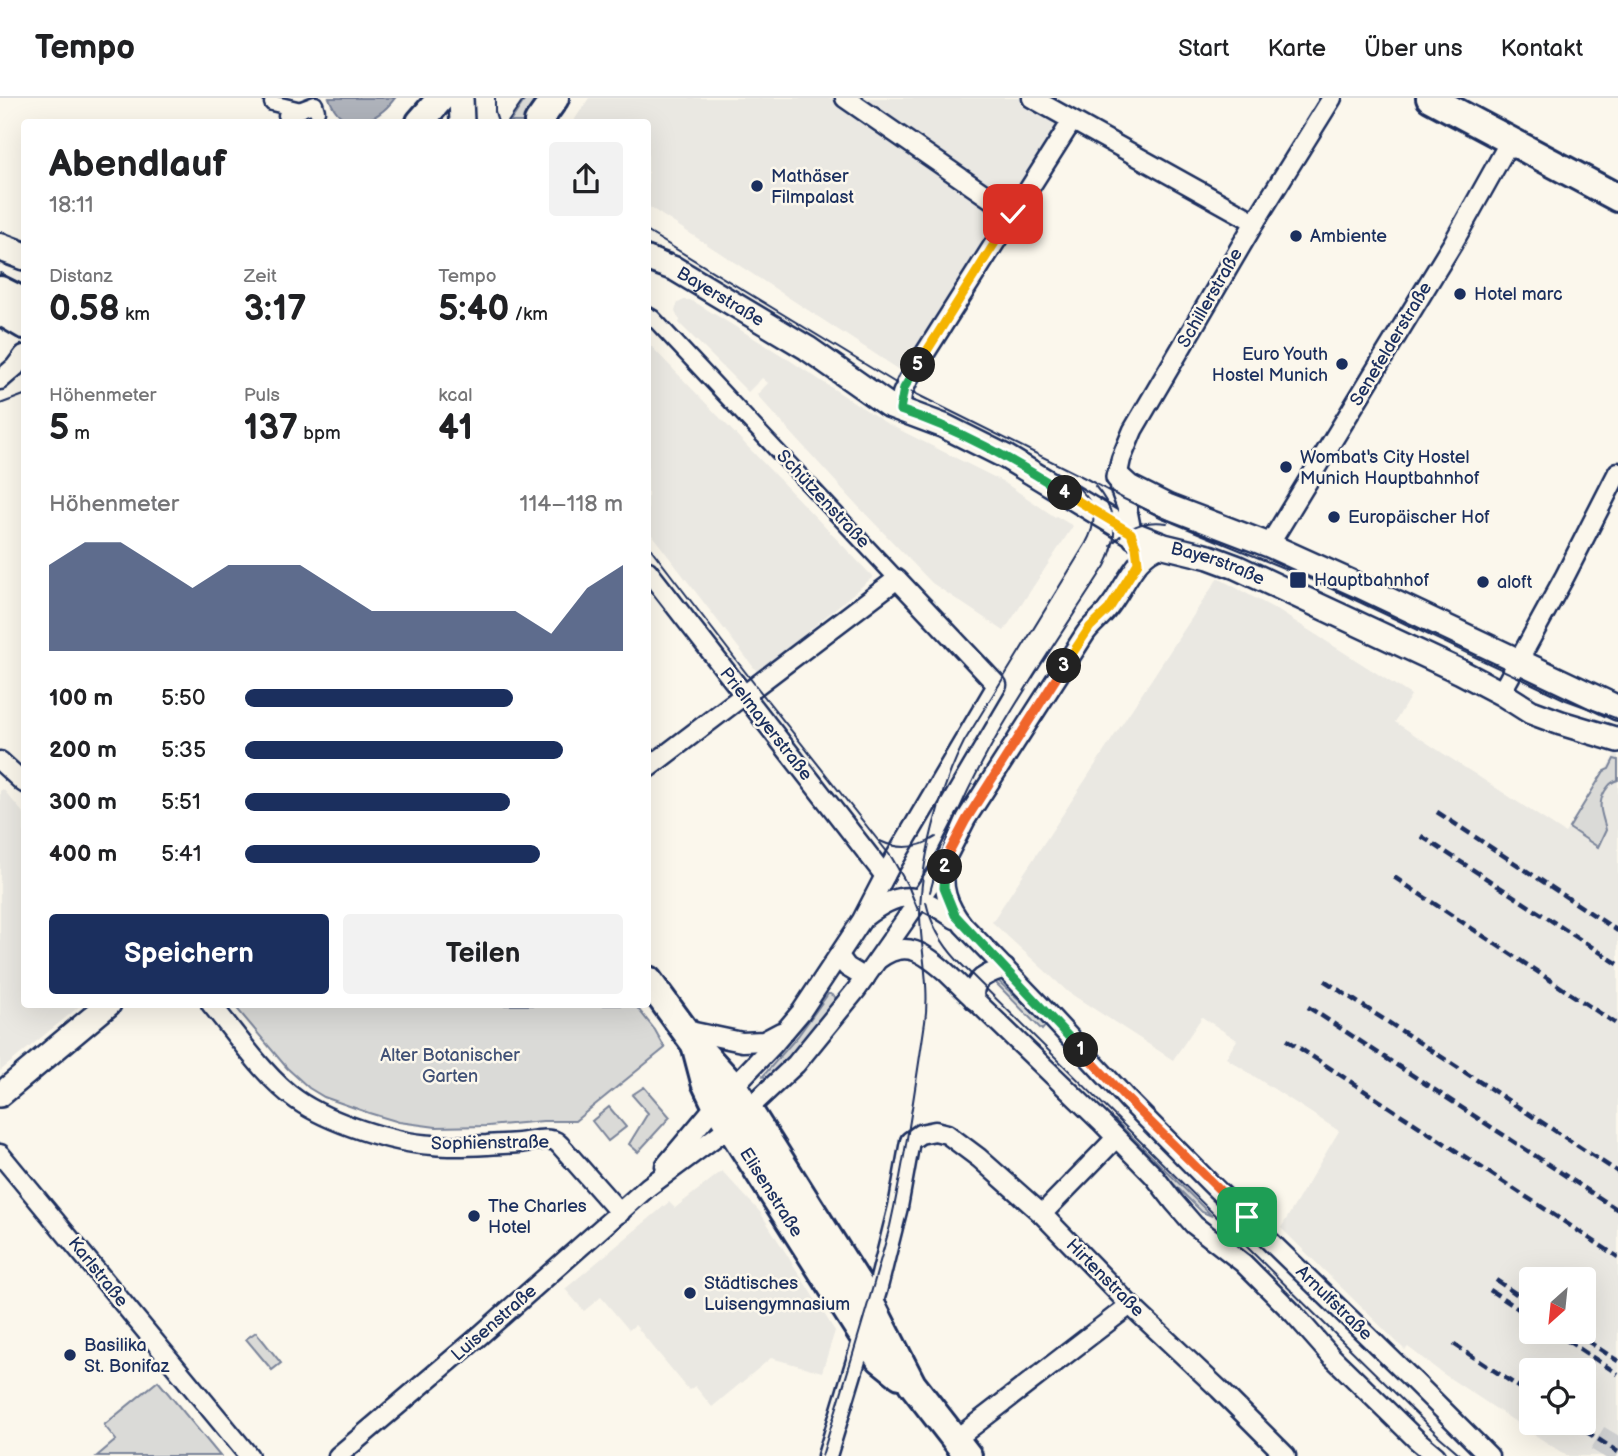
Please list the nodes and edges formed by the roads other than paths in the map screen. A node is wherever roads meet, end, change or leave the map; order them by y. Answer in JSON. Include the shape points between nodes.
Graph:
{"nodes":[{"id":1,"x":441,"y":98,"type":"edge"},
{"id":2,"x":461,"y":98,"type":"edge"},
{"id":3,"x":845,"y":98,"type":"edge"},
{"id":4,"x":1032,"y":98,"type":"edge"},
{"id":5,"x":1332,"y":98,"type":"edge"},
{"id":6,"x":1430,"y":98,"type":"edge"},
{"id":7,"x":272,"y":103,"type":"dead end"},
{"id":8,"x":304,"y":114,"type":"edge"},
{"id":9,"x":423,"y":119,"type":"edge"},
{"id":10,"x":463,"y":119,"type":"edge"},
{"id":11,"x":1072,"y":121,"type":"junction"},
{"id":12,"x":1510,"y":141,"type":"junction"},
{"id":13,"x":1618,"y":198,"type":"edge"},
{"id":14,"x":1013,"y":214,"type":"junction"},
{"id":15,"x":1255,"y":222,"type":"junction"},
{"id":16,"x":0,"y":247,"type":"edge"},
{"id":17,"x":21,"y":255,"type":"edge"},
{"id":18,"x":651,"y":260,"type":"edge"},
{"id":19,"x":0,"y":290,"type":"edge"},
{"id":20,"x":21,"y":300,"type":"edge"},
{"id":21,"x":0,"y":311,"type":"edge"},
{"id":22,"x":651,"y":317,"type":"edge"},
{"id":23,"x":21,"y":323,"type":"edge"},
{"id":24,"x":21,"y":359,"type":"edge"},
{"id":25,"x":0,"y":380,"type":"edge"},
{"id":26,"x":900,"y":410,"type":"junction"},
{"id":27,"x":1618,"y":472,"type":"edge"},
{"id":28,"x":1118,"y":477,"type":"junction"},
{"id":29,"x":1131,"y":533,"type":"junction"},
{"id":30,"x":1269,"y":545,"type":"junction"},
{"id":31,"x":1164,"y":546,"type":"junction"},
{"id":32,"x":1138,"y":563,"type":"junction"},
{"id":33,"x":651,"y":575,"type":"edge"},
{"id":34,"x":897,"y":579,"type":"junction"},
{"id":35,"x":1518,"y":661,"type":"junction"},
{"id":36,"x":997,"y":685,"type":"joint"},
{"id":37,"x":1501,"y":693,"type":"junction"},
{"id":38,"x":744,"y":695,"type":"junction"},
{"id":39,"x":1618,"y":708,"type":"edge"},
{"id":40,"x":1618,"y":740,"type":"edge"},
{"id":41,"x":0,"y":761,"type":"edge"},
{"id":42,"x":651,"y":766,"type":"edge"},
{"id":43,"x":21,"y":780,"type":"edge"},
{"id":44,"x":946,"y":858,"type":"junction"},
{"id":45,"x":884,"y":876,"type":"junction"},
{"id":46,"x":920,"y":899,"type":"junction"},
{"id":47,"x":862,"y":920,"type":"junction"},
{"id":48,"x":963,"y":925,"type":"junction"},
{"id":49,"x":839,"y":956,"type":"junction"},
{"id":50,"x":878,"y":960,"type":"junction"},
{"id":51,"x":1005,"y":968,"type":"junction"},
{"id":52,"x":865,"y":978,"type":"junction"},
{"id":53,"x":822,"y":981,"type":"junction"},
{"id":54,"x":651,"y":984,"type":"edge"},
{"id":55,"x":848,"y":1000,"type":"junction"},
{"id":56,"x":974,"y":1000,"type":"junction"},
{"id":57,"x":104,"y":1008,"type":"edge"},
{"id":58,"x":214,"y":1008,"type":"edge"},
{"id":59,"x":787,"y":1028,"type":"junction"},
{"id":60,"x":690,"y":1037,"type":"junction"},
{"id":61,"x":0,"y":1095,"type":"edge"},
{"id":62,"x":732,"y":1107,"type":"junction"},
{"id":63,"x":1116,"y":1138,"type":"junction"},
{"id":64,"x":0,"y":1154,"type":"edge"},
{"id":65,"x":648,"y":1187,"type":"junction"},
{"id":66,"x":620,"y":1213,"type":"junction"},
{"id":67,"x":1042,"y":1214,"type":"junction"},
{"id":68,"x":1130,"y":1305,"type":"junction"},
{"id":69,"x":872,"y":1306,"type":"junction"},
{"id":70,"x":863,"y":1336,"type":"junction"},
{"id":71,"x":912,"y":1384,"type":"junction"},
{"id":72,"x":962,"y":1447,"type":"edge"},
{"id":73,"x":248,"y":1456,"type":"edge"},
{"id":74,"x":338,"y":1456,"type":"edge"},
{"id":75,"x":827,"y":1456,"type":"edge"},
{"id":76,"x":1286,"y":1456,"type":"edge"},
{"id":77,"x":1436,"y":1456,"type":"edge"},
{"id":78,"x":1489,"y":1456,"type":"edge"}],
"edges":[{"from":1,"to":9,"type":"main road"},
{"from":2,"to":10,"type":"street"},
{"from":3,"to":14,"type":"street"},
{"from":4,"to":11,"type":"street"},
{"from":5,"to":15,"type":"street","name":"Schillerstraße"},
{"from":6,"to":12,"type":"main road"},
{"from":7,"to":8,"type":"street"},
{"from":11,"to":14,"type":"street"},
{"from":11,"to":15,"type":"street"},
{"from":12,"to":13,"type":"main road"},
{"from":12,"to":30,"type":"street","name":"Senefelderstraße"},
{"from":14,"to":26,"type":"street","via":[[908,380]]},
{"from":15,"to":28,"type":"street","name":"Schillerstraße","via":[[1133,430]]},
{"from":16,"to":17,"type":"main road"},
{"from":18,"to":26,"type":"street","name":"Bayerstraße","via":[[675,269],[796,341]]},
{"from":19,"to":20,"type":"main road"},
{"from":21,"to":23,"type":"main road"},
{"from":22,"to":34,"type":"street","name":"Schützenstraße"},
{"from":24,"to":25,"type":"street"},
{"from":26,"to":29,"type":"street","name":"Bayerstraße","via":[[1006,457]]},
{"from":27,"to":35,"type":"street"},
{"from":28,"to":29,"type":"street"},
{"from":28,"to":30,"type":"street","name":"Bayerstraße","via":[[1167,506]]},
{"from":29,"to":31,"type":"street","name":"Bayerstraße"},
{"from":29,"to":32,"type":"street"},
{"from":30,"to":35,"type":"street","name":"Bayerstraße"},
{"from":31,"to":32,"type":"street"},
{"from":31,"to":37,"type":"street","name":"Bayerstraße","via":[[1236,566]]},
{"from":32,"to":44,"type":"street","name":"Luisenstraße","via":[[1109,609],[1079,642]]},
{"from":33,"to":38,"type":"street","name":"Prielmayerstraße"},
{"from":34,"to":36,"type":"street","name":"Schützenstraße"},
{"from":34,"to":38,"type":"street"},
{"from":35,"to":37,"type":"street"},
{"from":35,"to":39,"type":"street","name":"Bayerstraße"},
{"from":36,"to":45,"type":"street","name":"Luisenstraße"},
{"from":37,"to":40,"type":"street","name":"Bayerstraße","via":[[1545,718]]},
{"from":38,"to":42,"type":"street"},
{"from":38,"to":45,"type":"street","name":"Prielmayerstraße"},
{"from":41,"to":43,"type":"street"},
{"from":44,"to":46,"type":"street","name":"Luisenstraße"},
{"from":44,"to":48,"type":"street","name":"Arnulfstraße","via":[[945,894]]},
{"from":45,"to":47,"type":"street","name":"Luisenstraße"},
{"from":46,"to":47,"type":"street","via":[[895,900]]},
{"from":46,"to":48,"type":"street","name":"Arnulfstraße"},
{"from":46,"to":50,"type":"street","name":"Luisenstraße"},
{"from":47,"to":49,"type":"street","name":"Luisenstraße"},
{"from":48,"to":51,"type":"street","name":"Arnulfstraße"},
{"from":49,"to":52,"type":"street"},
{"from":49,"to":53,"type":"street","name":"Luisenstraße"},
{"from":50,"to":52,"type":"street","name":"Luisenstraße"},
{"from":50,"to":56,"type":"street","name":"Arnulfstraße","via":[[897,950],[920,952]]},
{"from":51,"to":56,"type":"street","via":[[978,982]]},
{"from":51,"to":78,"type":"street","name":"Arnulfstraße","via":[[1124,1096]]},
{"from":52,"to":55,"type":"street","name":"Luisenstraße"},
{"from":53,"to":55,"type":"street"},
{"from":53,"to":59,"type":"street","name":"Luisenstraße"},
{"from":54,"to":60,"type":"main road","name":"Elisenstraße"},
{"from":55,"to":62,"type":"street","name":"Luisenstraße","via":[[796,1063]]},
{"from":56,"to":63,"type":"street","name":"Arnulfstraße"},
{"from":57,"to":61,"type":"street"},
{"from":58,"to":66,"type":"street","name":"Sophienstraße","via":[[270,1076],[314,1111],[360,1129],[433,1145],[554,1140]]},
{"from":59,"to":60,"type":"street","name":"Luisenstraße","via":[[764,1041]]},
{"from":59,"to":62,"type":"street","name":"Luisenstraße"},
{"from":60,"to":62,"type":"main road","name":"Elisenstraße","via":[[705,1082]]},
{"from":62,"to":65,"type":"street","name":"Luisenstraße"},
{"from":62,"to":65,"type":"street","name":"Luisenstraße"},
{"from":62,"to":69,"type":"main road","name":"Elisenstraße"},
{"from":62,"to":70,"type":"main road","name":"Elisenstraße"},
{"from":63,"to":67,"type":"street"},
{"from":63,"to":77,"type":"street","name":"Arnulfstraße","via":[[1194,1225],[1242,1263]]},
{"from":64,"to":73,"type":"street","name":"Karlstraße"},
{"from":65,"to":66,"type":"street","name":"Luisenstraße"},
{"from":66,"to":74,"type":"street","name":"Luisenstraße"},
{"from":67,"to":68,"type":"street","name":"Hirtenstraße"},
{"from":67,"to":69,"type":"street","name":"Hirtenstraße","via":[[947,1134],[920,1134],[910,1141]]},
{"from":68,"to":72,"type":"street"},
{"from":68,"to":76,"type":"street","name":"Hirtenstraße"},
{"from":69,"to":70,"type":"street"},
{"from":69,"to":71,"type":"main road","name":"Elisenstraße"},
{"from":70,"to":71,"type":"main road","name":"Elisenstraße","via":[[880,1359]]},
{"from":70,"to":75,"type":"street"},
{"from":71,"to":72,"type":"main road"}]}
